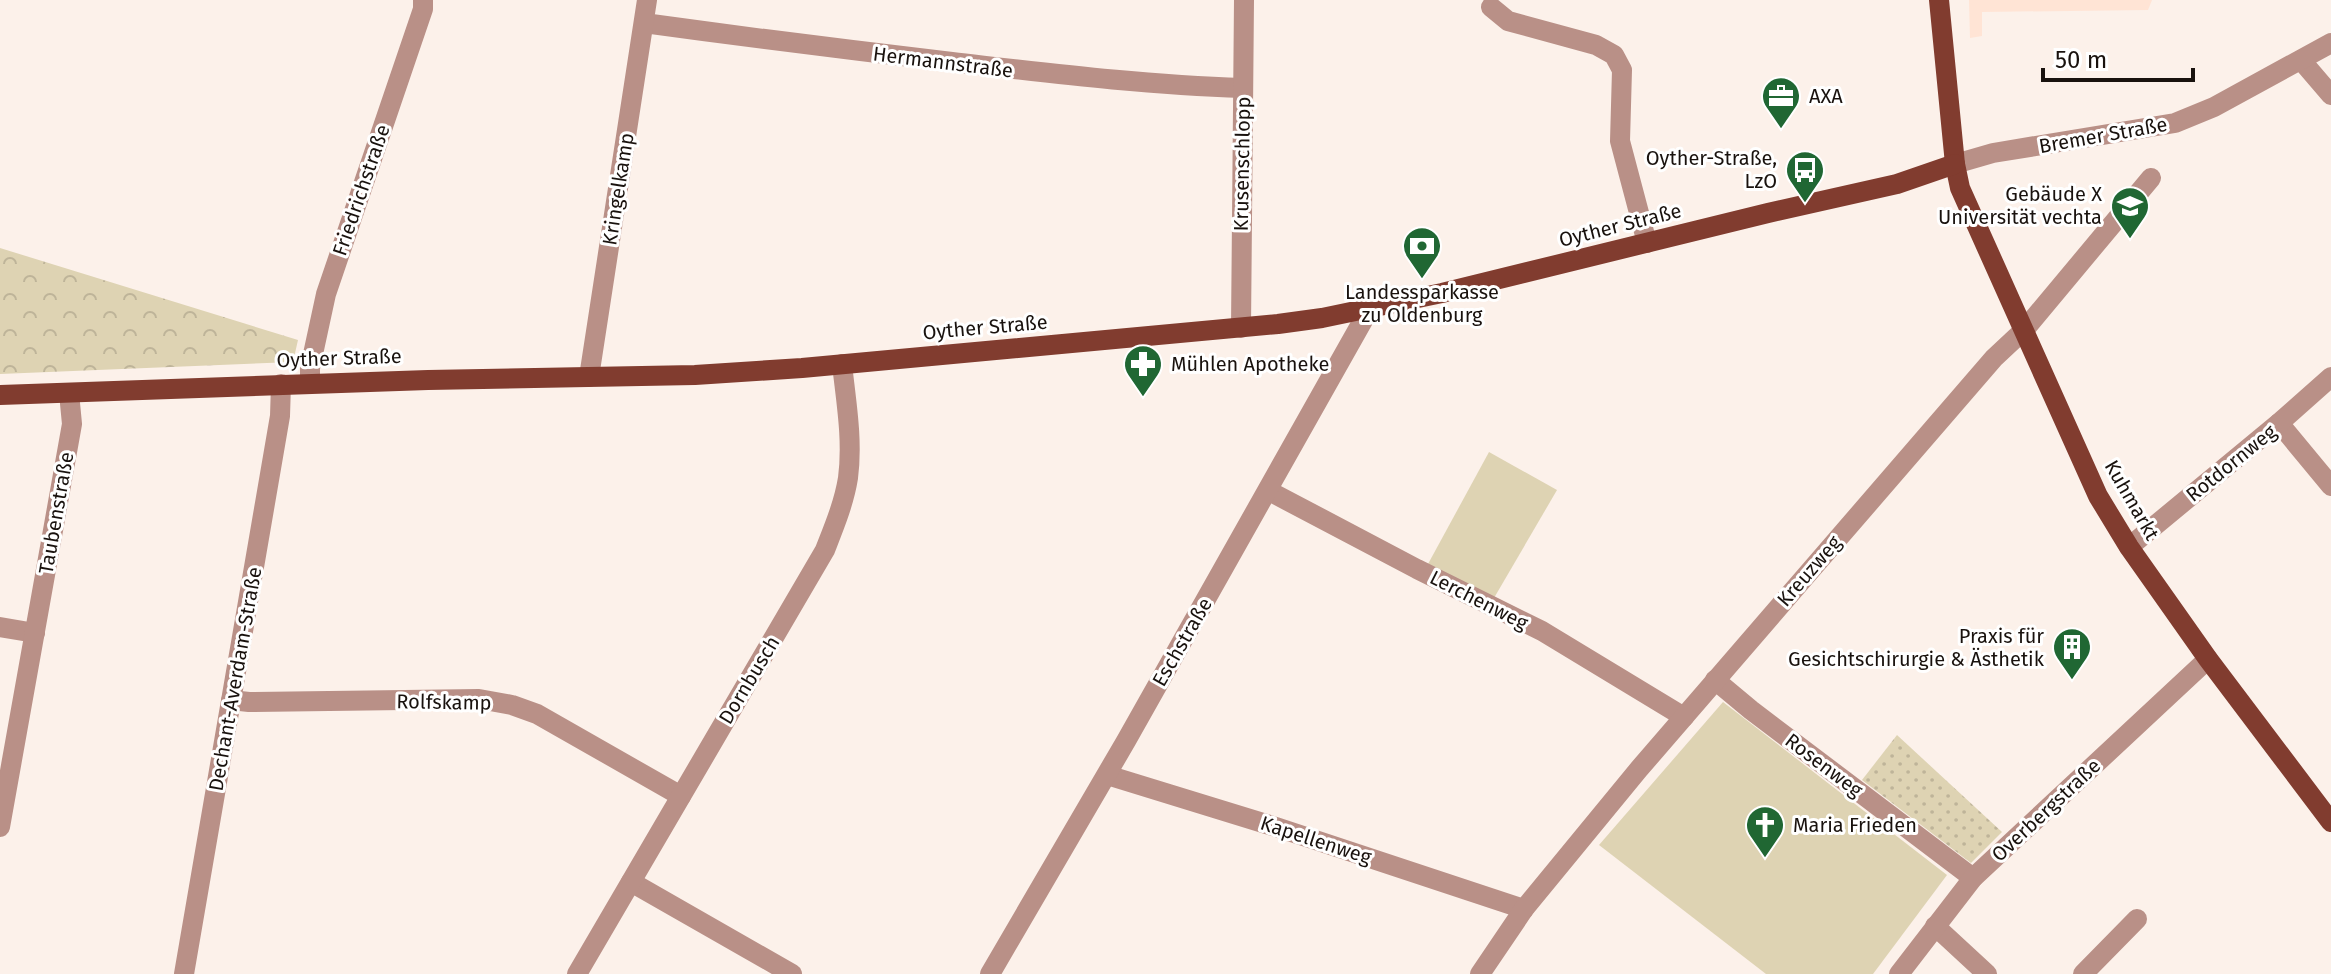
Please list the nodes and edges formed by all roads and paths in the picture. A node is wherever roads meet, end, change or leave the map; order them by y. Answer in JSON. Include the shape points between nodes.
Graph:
{"nodes":[{"id":1,"x":423,"y":0,"type":"edge"},
{"id":2,"x":647,"y":0,"type":"edge"},
{"id":3,"x":1244,"y":0,"type":"edge"},
{"id":4,"x":1939,"y":0,"type":"edge"},
{"id":5,"x":1491,"y":7,"type":"dead end"},
{"id":6,"x":644,"y":23,"type":"junction"},
{"id":7,"x":2331,"y":43,"type":"edge"},
{"id":8,"x":2301,"y":60,"type":"junction"},
{"id":9,"x":1243,"y":88,"type":"junction"},
{"id":10,"x":2331,"y":95,"type":"edge"},
{"id":11,"x":1955,"y":164,"type":"junction"},
{"id":12,"x":2151,"y":178,"type":"dead end"},
{"id":13,"x":1647,"y":243,"type":"junction"},
{"id":14,"x":1370,"y":308,"type":"junction"},
{"id":15,"x":1241,"y":328,"type":"junction"},
{"id":16,"x":2025,"y":329,"type":"junction"},
{"id":17,"x":842,"y":364,"type":"junction"},
{"id":18,"x":589,"y":377,"type":"junction"},
{"id":19,"x":2331,"y":377,"type":"edge"},
{"id":20,"x":310,"y":383,"type":"junction"},
{"id":21,"x":281,"y":384,"type":"junction"},
{"id":22,"x":69,"y":393,"type":"junction"},
{"id":23,"x":0,"y":395,"type":"edge"},
{"id":24,"x":2279,"y":423,"type":"junction"},
{"id":25,"x":2331,"y":486,"type":"edge"},
{"id":26,"x":1269,"y":491,"type":"junction"},
{"id":27,"x":2129,"y":547,"type":"junction"},
{"id":28,"x":0,"y":627,"type":"edge"},
{"id":29,"x":35,"y":633,"type":"junction"},
{"id":30,"x":2208,"y":659,"type":"junction"},
{"id":31,"x":1715,"y":680,"type":"junction"},
{"id":32,"x":231,"y":700,"type":"junction"},
{"id":33,"x":1684,"y":717,"type":"junction"},
{"id":34,"x":1107,"y":775,"type":"junction"},
{"id":35,"x":681,"y":796,"type":"junction"},
{"id":36,"x":2331,"y":822,"type":"edge"},
{"id":37,"x":0,"y":826,"type":"edge"},
{"id":38,"x":1973,"y":878,"type":"junction"},
{"id":39,"x":631,"y":882,"type":"junction"},
{"id":40,"x":1524,"y":909,"type":"junction"},
{"id":41,"x":2137,"y":919,"type":"dead end"},
{"id":42,"x":1935,"y":926,"type":"junction"},
{"id":43,"x":184,"y":974,"type":"edge"},
{"id":44,"x":577,"y":974,"type":"edge"},
{"id":45,"x":792,"y":974,"type":"edge"},
{"id":46,"x":990,"y":974,"type":"edge"},
{"id":47,"x":1480,"y":974,"type":"edge"},
{"id":48,"x":1899,"y":974,"type":"edge"},
{"id":49,"x":1987,"y":974,"type":"edge"},
{"id":50,"x":2083,"y":974,"type":"edge"}],
"edges":[{"from":1,"to":20,"type":"street","name":"Friedrichstraße","via":[[326,294]]},
{"from":2,"to":6,"type":"street","name":"Kringelkamp"},
{"from":3,"to":9,"type":"street","name":"Krusenschlopp"},
{"from":4,"to":11,"type":"main road","name":"Kuhmarkt"},
{"from":5,"to":13,"type":"street","via":[[1508,21],[1596,45],[1614,55],[1622,70],[1620,141]]},
{"from":6,"to":9,"type":"street","name":"Hermannstraße","via":[[1057,75]]},
{"from":6,"to":18,"type":"street","name":"Kringelkamp"},
{"from":7,"to":8,"type":"street","name":"Bremer Straße"},
{"from":8,"to":10,"type":"street"},
{"from":8,"to":11,"type":"street","name":"Bremer Straße","via":[[2175,123]]},
{"from":9,"to":15,"type":"street","name":"Krusenschlopp"},
{"from":11,"to":13,"type":"main road","name":"Oyther Straße","via":[[1897,184]]},
{"from":11,"to":16,"type":"main road","name":"Kuhmarkt","via":[[1980,236]]},
{"from":12,"to":16,"type":"street","name":"Kreuzweg"},
{"from":13,"to":14,"type":"main road","name":"Oyther Straße"},
{"from":14,"to":15,"type":"main road","name":"Oyther Straße"},
{"from":14,"to":26,"type":"street","name":"Eschstraße"},
{"from":15,"to":17,"type":"main road","name":"Oyther Straße"},
{"from":16,"to":27,"type":"main road","name":"Kuhmarkt","via":[[2098,496]]},
{"from":16,"to":31,"type":"street","name":"Kreuzweg","via":[[1994,358]]},
{"from":17,"to":18,"type":"main road","name":"Oyther Straße"},
{"from":17,"to":35,"type":"street","name":"Dornbusch","via":[[850,445],[839,513],[825,550]]},
{"from":18,"to":20,"type":"main road","name":"Oyther Straße"},
{"from":19,"to":24,"type":"street","name":"Rotdornweg"},
{"from":20,"to":21,"type":"main road","name":"Oyther Straße"},
{"from":21,"to":22,"type":"main road","name":"Oyther Straße"},
{"from":21,"to":32,"type":"street","name":"Dechant-Averdam-Straße","via":[[280,416]]},
{"from":22,"to":23,"type":"main road","name":"Oyther Straße"},
{"from":22,"to":29,"type":"street","name":"Taubenstraße","via":[[72,424]]},
{"from":24,"to":25,"type":"street"},
{"from":24,"to":27,"type":"street","name":"Rotdornweg"},
{"from":26,"to":33,"type":"street","name":"Lerchenweg","via":[[1542,631]]},
{"from":26,"to":34,"type":"street","name":"Eschstraße"},
{"from":27,"to":30,"type":"main road","name":"Kuhmarkt"},
{"from":28,"to":29,"type":"street"},
{"from":29,"to":37,"type":"street","name":"Taubenstraße"},
{"from":30,"to":36,"type":"main road","name":"Kuhmarkt"},
{"from":30,"to":38,"type":"street","name":"Overbergstraße"},
{"from":31,"to":33,"type":"street","name":"Kreuzweg"},
{"from":31,"to":38,"type":"street","name":"Rosenweg"},
{"from":32,"to":35,"type":"street","name":"Rolfskamp","via":[[479,699],[512,705]]},
{"from":32,"to":43,"type":"street","name":"Dechant-Averdam-Straße"},
{"from":33,"to":40,"type":"street","name":"Kreuzweg"},
{"from":34,"to":40,"type":"street","name":"Kapellenweg"},
{"from":34,"to":46,"type":"street","name":"Eschstraße"},
{"from":35,"to":39,"type":"street","name":"Dornbusch"},
{"from":38,"to":42,"type":"street","name":"Overbergstraße"},
{"from":39,"to":44,"type":"street","name":"Dornbusch"},
{"from":39,"to":45,"type":"street"},
{"from":40,"to":47,"type":"street","name":"Kreuzweg"},
{"from":41,"to":50,"type":"street"},
{"from":42,"to":48,"type":"street","name":"Overbergstraße"},
{"from":42,"to":49,"type":"street"}]}
